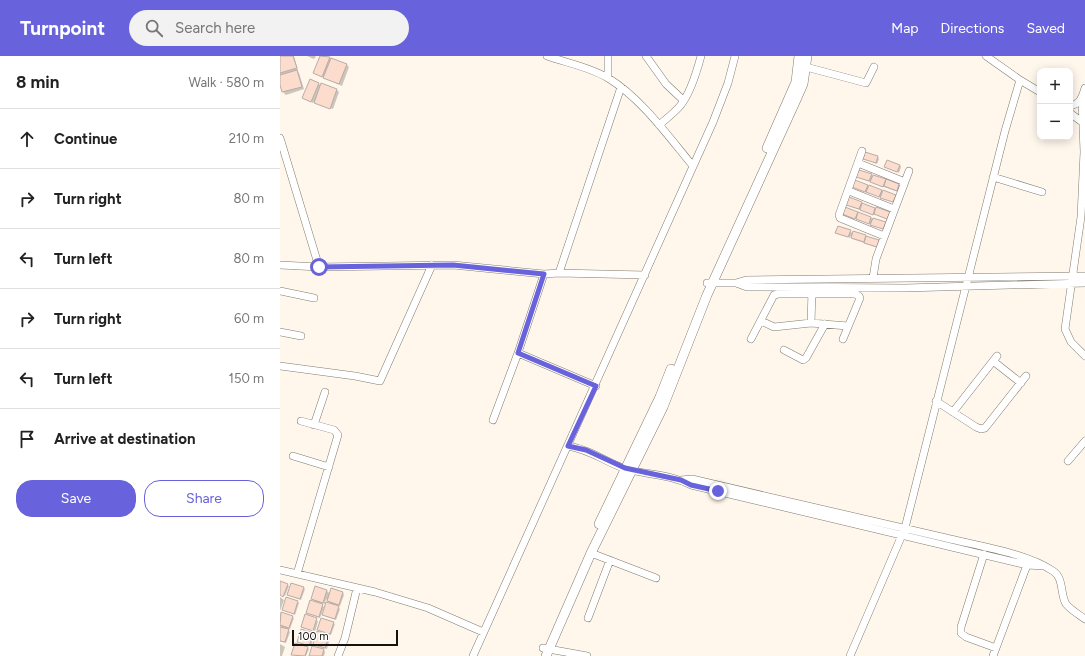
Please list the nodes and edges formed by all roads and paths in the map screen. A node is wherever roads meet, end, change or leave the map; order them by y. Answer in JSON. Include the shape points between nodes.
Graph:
{"nodes":[{"id":1,"x":547,"y":56,"type":"edge"},
{"id":2,"x":608,"y":56,"type":"edge"},
{"id":3,"x":646,"y":56,"type":"edge"},
{"id":4,"x":701,"y":56,"type":"edge"},
{"id":5,"x":735,"y":56,"type":"edge"},
{"id":6,"x":800,"y":56,"type":"edge"},
{"id":7,"x":807,"y":56,"type":"edge"},
{"id":8,"x":986,"y":56,"type":"edge"},
{"id":9,"x":806,"y":67,"type":"junction"},
{"id":10,"x":874,"y":67,"type":"dead end"},
{"id":11,"x":608,"y":78,"type":"junction"},
{"id":12,"x":1020,"y":80,"type":"junction"},
{"id":13,"x":621,"y":87,"type":"junction"},
{"id":14,"x":1085,"y":88,"type":"edge"},
{"id":15,"x":1037,"y":90,"type":"edge"},
{"id":16,"x":1082,"y":99,"type":"junction"},
{"id":17,"x":683,"y":100,"type":"junction"},
{"id":18,"x":1073,"y":106,"type":"edge"},
{"id":19,"x":1073,"y":115,"type":"edge"},
{"id":20,"x":1082,"y":122,"type":"junction"},
{"id":21,"x":659,"y":125,"type":"junction"},
{"id":22,"x":280,"y":138,"type":"edge"},
{"id":23,"x":862,"y":151,"type":"dead end"},
{"id":24,"x":1084,"y":152,"type":"edge"},
{"id":25,"x":858,"y":163,"type":"junction"},
{"id":26,"x":693,"y":166,"type":"junction"},
{"id":27,"x":909,"y":171,"type":"dead end"},
{"id":28,"x":993,"y":177,"type":"junction"},
{"id":29,"x":905,"y":182,"type":"junction"},
{"id":30,"x":849,"y":191,"type":"junction"},
{"id":31,"x":1042,"y":192,"type":"dead end"},
{"id":32,"x":894,"y":209,"type":"junction"},
{"id":33,"x":884,"y":236,"type":"junction"},
{"id":34,"x":432,"y":264,"type":"junction"},
{"id":35,"x":280,"y":265,"type":"edge"},
{"id":36,"x":319,"y":267,"type":"junction"},
{"id":37,"x":559,"y":273,"type":"junction"},
{"id":38,"x":544,"y":274,"type":"junction"},
{"id":39,"x":645,"y":275,"type":"junction"},
{"id":40,"x":968,"y":276,"type":"junction"},
{"id":41,"x":1085,"y":276,"type":"edge"},
{"id":42,"x":873,"y":278,"type":"junction"},
{"id":43,"x":813,"y":279,"type":"junction"},
{"id":44,"x":1072,"y":279,"type":"junction"},
{"id":45,"x":710,"y":283,"type":"junction"},
{"id":46,"x":736,"y":283,"type":"junction"},
{"id":47,"x":1085,"y":283,"type":"edge"},
{"id":48,"x":966,"y":286,"type":"junction"},
{"id":49,"x":280,"y":291,"type":"edge"},
{"id":50,"x":812,"y":291,"type":"junction"},
{"id":51,"x":314,"y":298,"type":"dead end"},
{"id":52,"x":761,"y":321,"type":"junction"},
{"id":53,"x":811,"y":323,"type":"junction"},
{"id":54,"x":825,"y":324,"type":"junction"},
{"id":55,"x":848,"y":326,"type":"junction"},
{"id":56,"x":280,"y":332,"type":"edge"},
{"id":57,"x":301,"y":336,"type":"dead end"},
{"id":58,"x":752,"y":338,"type":"dead end"},
{"id":59,"x":843,"y":339,"type":"dead end"},
{"id":60,"x":784,"y":350,"type":"dead end"},
{"id":61,"x":518,"y":353,"type":"junction"},
{"id":62,"x":1085,"y":356,"type":"edge"},
{"id":63,"x":280,"y":366,"type":"edge"},
{"id":64,"x":1026,"y":376,"type":"dead end"},
{"id":65,"x":1021,"y":383,"type":"junction"},
{"id":66,"x":596,"y":386,"type":"junction"},
{"id":67,"x":325,"y":392,"type":"dead end"},
{"id":68,"x":936,"y":401,"type":"junction"},
{"id":69,"x":953,"y":412,"type":"junction"},
{"id":70,"x":493,"y":420,"type":"dead end"},
{"id":71,"x":301,"y":421,"type":"dead end"},
{"id":72,"x":314,"y":425,"type":"junction"},
{"id":73,"x":1085,"y":441,"type":"edge"},
{"id":74,"x":568,"y":446,"type":"junction"},
{"id":75,"x":293,"y":456,"type":"dead end"},
{"id":76,"x":1068,"y":461,"type":"dead end"},
{"id":77,"x":329,"y":467,"type":"junction"},
{"id":78,"x":628,"y":469,"type":"junction"},
{"id":79,"x":904,"y":532,"type":"junction"},
{"id":80,"x":591,"y":553,"type":"junction"},
{"id":81,"x":984,"y":554,"type":"junction"},
{"id":82,"x":610,"y":560,"type":"junction"},
{"id":83,"x":1027,"y":565,"type":"junction"},
{"id":84,"x":1044,"y":566,"type":"junction"},
{"id":85,"x":280,"y":570,"type":"edge"},
{"id":86,"x":297,"y":574,"type":"junction"},
{"id":87,"x":656,"y":578,"type":"dead end"},
{"id":88,"x":357,"y":588,"type":"junction"},
{"id":89,"x":588,"y":618,"type":"dead end"},
{"id":90,"x":1085,"y":619,"type":"edge"},
{"id":91,"x":483,"y":632,"type":"junction"},
{"id":92,"x":543,"y":653,"type":"edge"},
{"id":93,"x":995,"y":653,"type":"edge"},
{"id":94,"x":338,"y":656,"type":"edge"},
{"id":95,"x":473,"y":656,"type":"edge"},
{"id":96,"x":587,"y":656,"type":"edge"},
{"id":97,"x":850,"y":656,"type":"edge"}],
"edges":[{"from":1,"to":11,"type":"street","via":[[598,72]]},
{"from":2,"to":11,"type":"street"},
{"from":3,"to":17,"type":"street","via":[[666,84]]},
{"from":4,"to":17,"type":"street"},
{"from":5,"to":26,"type":"street","via":[[728,83]]},
{"from":6,"to":45,"type":"street","via":[[796,82],[790,98]]},
{"from":7,"to":9,"type":"street"},
{"from":8,"to":12,"type":"street"},
{"from":9,"to":10,"type":"street","via":[[866,83]]},
{"from":9,"to":45,"type":"street","via":[[803,84],[796,100]]},
{"from":11,"to":13,"type":"street"},
{"from":12,"to":15,"type":"street"},
{"from":12,"to":28,"type":"street"},
{"from":13,"to":21,"type":"street"},
{"from":13,"to":37,"type":"street"},
{"from":14,"to":16,"type":"street"},
{"from":16,"to":18,"type":"street"},
{"from":16,"to":20,"type":"street"},
{"from":17,"to":21,"type":"street"},
{"from":19,"to":20,"type":"street"},
{"from":20,"to":24,"type":"street"},
{"from":21,"to":26,"type":"street"},
{"from":22,"to":36,"type":"street"},
{"from":23,"to":25,"type":"street"},
{"from":24,"to":44,"type":"street","via":[[1081,217]]},
{"from":25,"to":29,"type":"street"},
{"from":25,"to":30,"type":"street"},
{"from":26,"to":39,"type":"street"},
{"from":27,"to":29,"type":"street"},
{"from":28,"to":31,"type":"street"},
{"from":28,"to":40,"type":"street"},
{"from":29,"to":32,"type":"street"},
{"from":30,"to":32,"type":"street"},
{"from":30,"to":33,"type":"street","via":[[840,218]]},
{"from":32,"to":33,"type":"street"},
{"from":33,"to":42,"type":"street"},
{"from":34,"to":36,"type":"street"},
{"from":34,"to":38,"type":"street"},
{"from":34,"to":63,"type":"street","via":[[380,381]]},
{"from":35,"to":36,"type":"street"},
{"from":37,"to":38,"type":"street"},
{"from":37,"to":39,"type":"street"},
{"from":38,"to":61,"type":"street"},
{"from":39,"to":66,"type":"street"},
{"from":40,"to":42,"type":"street"},
{"from":40,"to":44,"type":"street"},
{"from":40,"to":48,"type":"street"},
{"from":41,"to":44,"type":"street"},
{"from":42,"to":43,"type":"street"},
{"from":43,"to":46,"type":"street","via":[[746,280]]},
{"from":43,"to":50,"type":"street"},
{"from":44,"to":47,"type":"street"},
{"from":44,"to":48,"type":"street"},
{"from":44,"to":62,"type":"street","via":[[1065,329],[1071,342]]},
{"from":45,"to":46,"type":"street"},
{"from":45,"to":78,"type":"street","via":[[663,407]]},
{"from":46,"to":50,"type":"street","via":[[747,287]]},
{"from":48,"to":50,"type":"street"},
{"from":48,"to":68,"type":"street"},
{"from":49,"to":51,"type":"street"},
{"from":50,"to":52,"type":"street","via":[[774,295]]},
{"from":50,"to":53,"type":"street"},
{"from":50,"to":55,"type":"street","via":[[859,296]]},
{"from":52,"to":53,"type":"street","via":[[774,327]]},
{"from":52,"to":58,"type":"street"},
{"from":53,"to":54,"type":"street"},
{"from":54,"to":55,"type":"street"},
{"from":54,"to":60,"type":"street","via":[[803,360]]},
{"from":55,"to":59,"type":"street"},
{"from":56,"to":57,"type":"street"},
{"from":61,"to":66,"type":"street"},
{"from":61,"to":70,"type":"street"},
{"from":64,"to":65,"type":"street"},
{"from":65,"to":69,"type":"street","via":[[985,428],[976,427]]},
{"from":65,"to":69,"type":"street","via":[[995,358]]},
{"from":66,"to":74,"type":"street"},
{"from":67,"to":72,"type":"street"},
{"from":68,"to":69,"type":"street"},
{"from":68,"to":79,"type":"street"},
{"from":71,"to":72,"type":"street"},
{"from":72,"to":77,"type":"street","via":[[334,430],[338,435]]},
{"from":73,"to":76,"type":"street"},
{"from":74,"to":78,"type":"street","via":[[586,450]]},
{"from":74,"to":91,"type":"street"},
{"from":75,"to":77,"type":"street"},
{"from":77,"to":86,"type":"street"},
{"from":78,"to":79,"type":"street"},
{"from":78,"to":80,"type":"street"},
{"from":78,"to":92,"type":"street"},
{"from":79,"to":81,"type":"street"},
{"from":79,"to":84,"type":"street","via":[[1028,558]]},
{"from":79,"to":97,"type":"street"},
{"from":80,"to":82,"type":"street"},
{"from":80,"to":92,"type":"street"},
{"from":81,"to":83,"type":"street"},
{"from":81,"to":93,"type":"street","via":[[960,628],[966,638]]},
{"from":82,"to":87,"type":"street"},
{"from":82,"to":89,"type":"street"},
{"from":83,"to":84,"type":"street"},
{"from":83,"to":93,"type":"street"},
{"from":84,"to":90,"type":"street","via":[[1054,572],[1060,580],[1067,605]]},
{"from":85,"to":86,"type":"street"},
{"from":86,"to":88,"type":"street"},
{"from":88,"to":91,"type":"street","via":[[428,608]]},
{"from":88,"to":94,"type":"street"},
{"from":91,"to":95,"type":"street"},
{"from":92,"to":96,"type":"street"}]}
